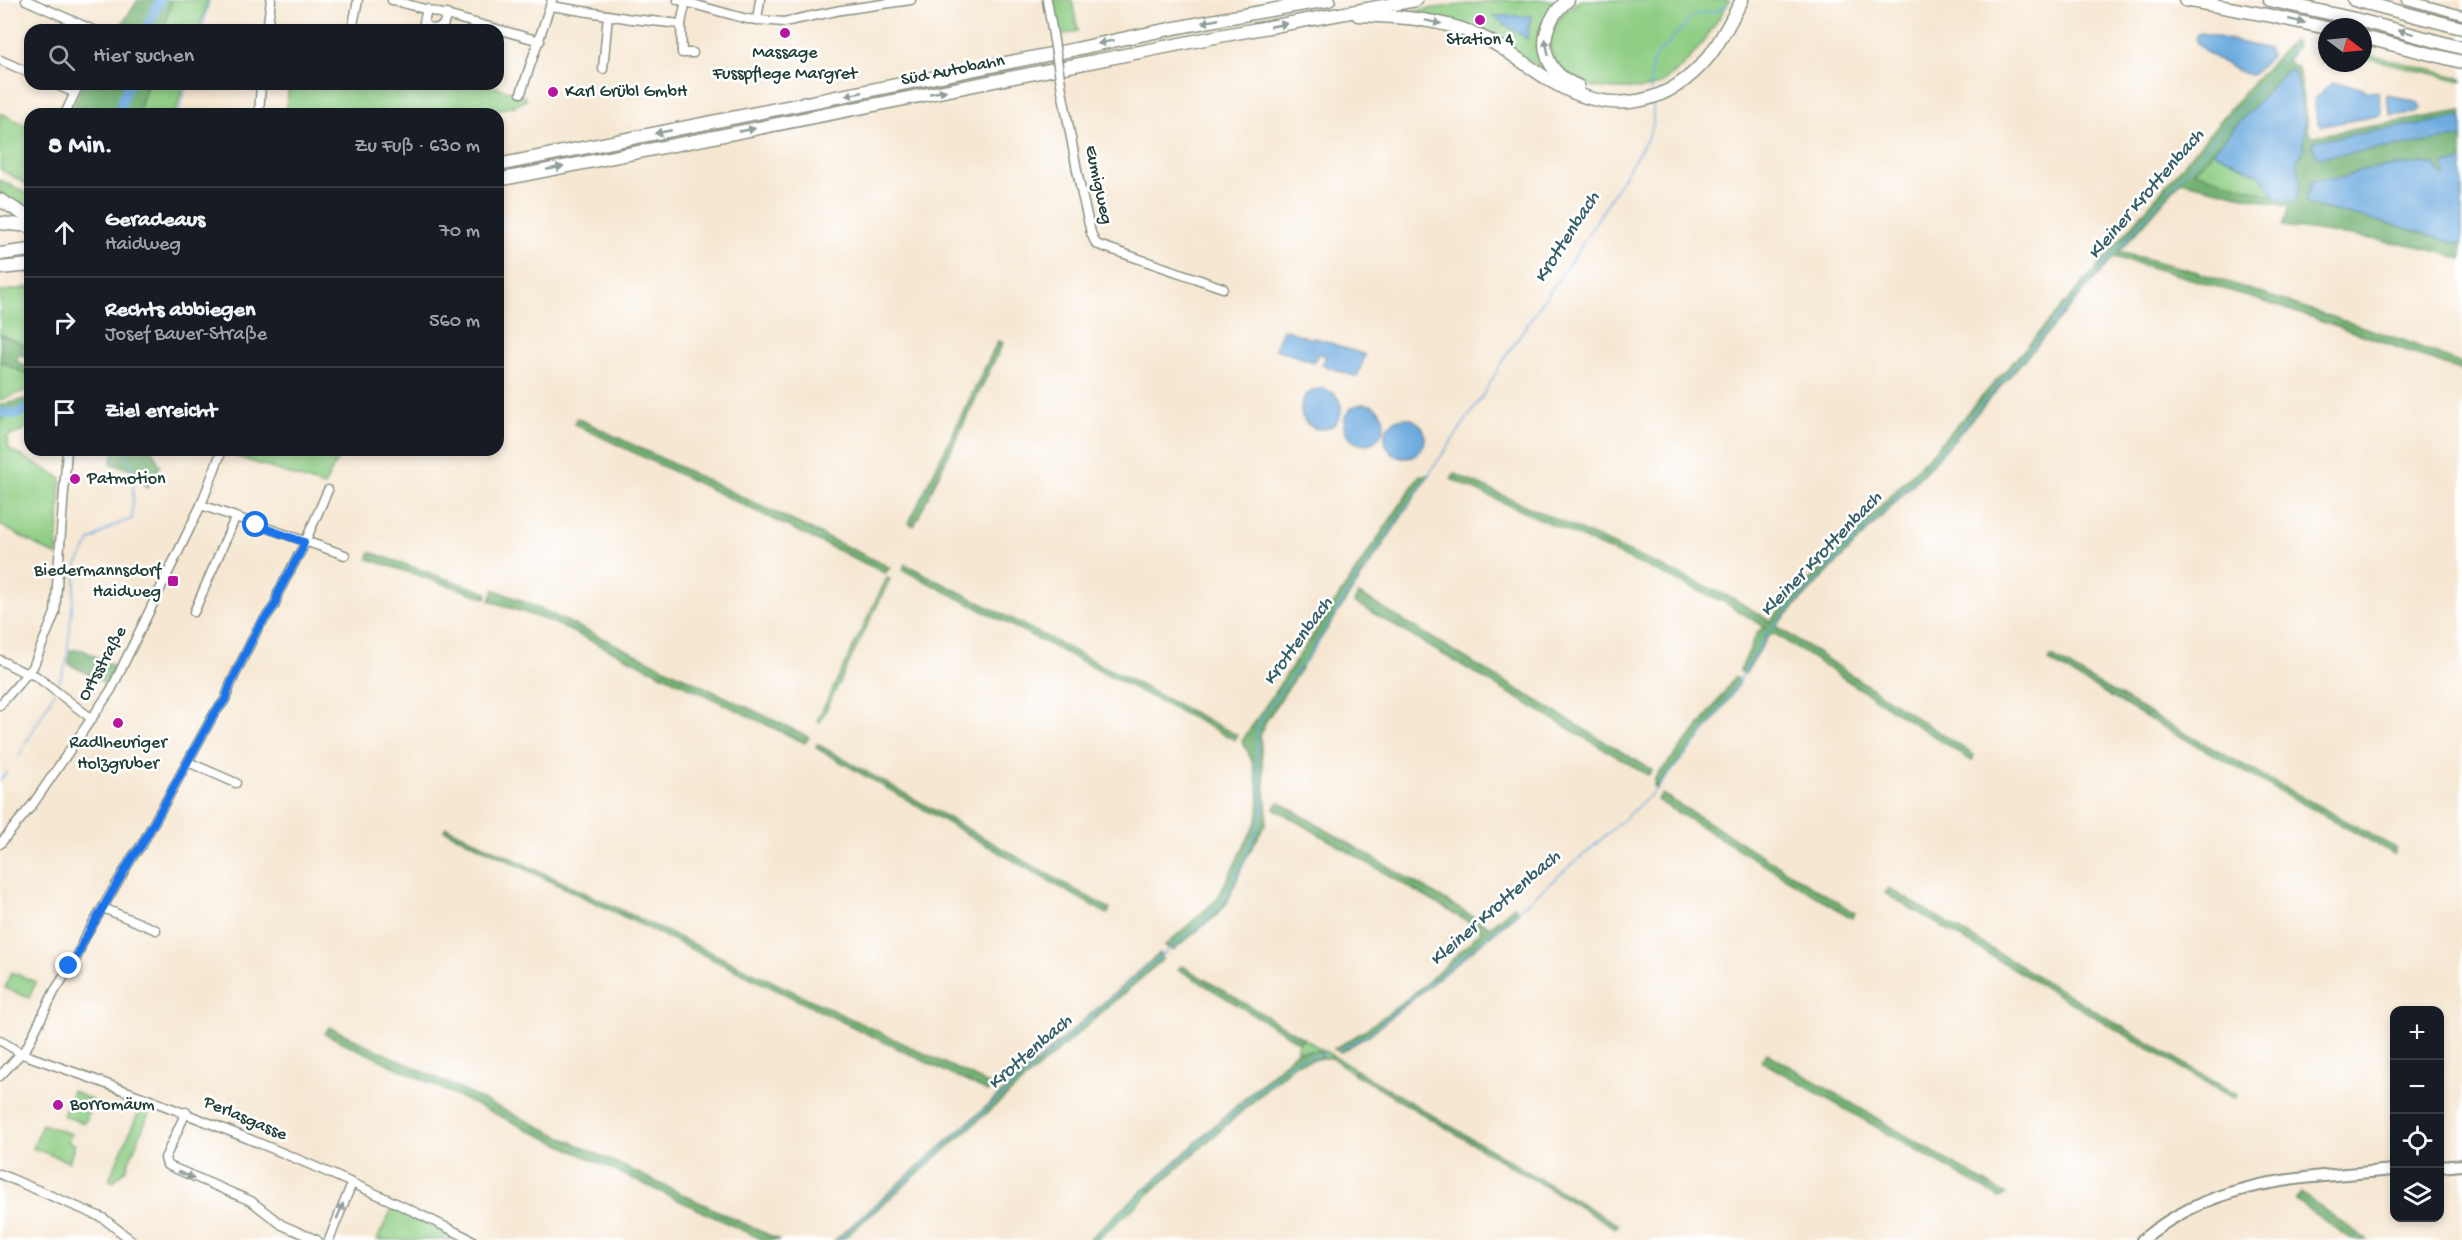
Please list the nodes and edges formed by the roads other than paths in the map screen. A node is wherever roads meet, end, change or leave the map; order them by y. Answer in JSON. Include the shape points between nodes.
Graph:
{"nodes":[{"id":1,"x":26,"y":0,"type":"edge"},
{"id":2,"x":272,"y":0,"type":"edge"},
{"id":3,"x":358,"y":0,"type":"edge"},
{"id":4,"x":392,"y":0,"type":"edge"},
{"id":5,"x":759,"y":0,"type":"edge"},
{"id":6,"x":842,"y":0,"type":"edge"},
{"id":7,"x":911,"y":0,"type":"edge"},
{"id":8,"x":1047,"y":0,"type":"edge"},
{"id":9,"x":1305,"y":0,"type":"edge"},
{"id":10,"x":1329,"y":0,"type":"edge"},
{"id":11,"x":1416,"y":0,"type":"edge"},
{"id":12,"x":1568,"y":0,"type":"edge"},
{"id":13,"x":1736,"y":0,"type":"edge"},
{"id":14,"x":1742,"y":0,"type":"edge"},
{"id":15,"x":2185,"y":0,"type":"edge"},
{"id":16,"x":2270,"y":0,"type":"edge"},
{"id":17,"x":2355,"y":0,"type":"edge"},
{"id":18,"x":2407,"y":0,"type":"edge"},
{"id":19,"x":683,"y":1,"type":"edge"},
{"id":20,"x":552,"y":3,"type":"edge"},
{"id":21,"x":1288,"y":6,"type":"junction"},
{"id":22,"x":427,"y":9,"type":"junction"},
{"id":23,"x":841,"y":10,"type":"junction"},
{"id":24,"x":447,"y":14,"type":"junction"},
{"id":25,"x":1333,"y":14,"type":"junction"},
{"id":26,"x":608,"y":15,"type":"junction"},
{"id":27,"x":2462,"y":15,"type":"edge"},
{"id":28,"x":757,"y":20,"type":"junction"},
{"id":29,"x":80,"y":24,"type":"edge"},
{"id":30,"x":268,"y":24,"type":"edge"},
{"id":31,"x":353,"y":24,"type":"edge"},
{"id":32,"x":425,"y":24,"type":"edge"},
{"id":33,"x":444,"y":24,"type":"edge"},
{"id":34,"x":481,"y":24,"type":"edge"},
{"id":35,"x":681,"y":24,"type":"junction"},
{"id":36,"x":2318,"y":26,"type":"edge"},
{"id":37,"x":2462,"y":28,"type":"edge"},
{"id":38,"x":504,"y":31,"type":"edge"},
{"id":39,"x":2372,"y":38,"type":"edge"},
{"id":40,"x":540,"y":41,"type":"junction"},
{"id":41,"x":2462,"y":48,"type":"edge"},
{"id":42,"x":693,"y":53,"type":"dead end"},
{"id":43,"x":0,"y":60,"type":"edge"},
{"id":44,"x":2462,"y":62,"type":"edge"},
{"id":45,"x":604,"y":69,"type":"dead end"},
{"id":46,"x":24,"y":70,"type":"edge"},
{"id":47,"x":1664,"y":89,"type":"junction"},
{"id":48,"x":68,"y":90,"type":"edge"},
{"id":49,"x":76,"y":90,"type":"edge"},
{"id":50,"x":261,"y":90,"type":"edge"},
{"id":51,"x":75,"y":93,"type":"junction"},
{"id":52,"x":521,"y":93,"type":"dead end"},
{"id":53,"x":1646,"y":96,"type":"junction"},
{"id":54,"x":68,"y":108,"type":"edge"},
{"id":55,"x":259,"y":108,"type":"edge"},
{"id":56,"x":504,"y":164,"type":"edge"},
{"id":57,"x":504,"y":179,"type":"edge"},
{"id":58,"x":0,"y":200,"type":"edge"},
{"id":59,"x":24,"y":214,"type":"edge"},
{"id":60,"x":0,"y":223,"type":"edge"},
{"id":61,"x":24,"y":225,"type":"edge"},
{"id":62,"x":24,"y":251,"type":"edge"},
{"id":63,"x":0,"y":254,"type":"edge"},
{"id":64,"x":24,"y":265,"type":"edge"},
{"id":65,"x":0,"y":268,"type":"edge"},
{"id":66,"x":1223,"y":288,"type":"dead end"},
{"id":67,"x":67,"y":456,"type":"edge"},
{"id":68,"x":219,"y":456,"type":"edge"},
{"id":69,"x":328,"y":490,"type":"dead end"},
{"id":70,"x":201,"y":505,"type":"junction"},
{"id":71,"x":235,"y":518,"type":"junction"},
{"id":72,"x":304,"y":542,"type":"junction"},
{"id":73,"x":345,"y":555,"type":"dead end"},
{"id":74,"x":194,"y":612,"type":"dead end"},
{"id":75,"x":0,"y":660,"type":"edge"},
{"id":76,"x":28,"y":674,"type":"junction"},
{"id":77,"x":0,"y":705,"type":"edge"},
{"id":78,"x":92,"y":719,"type":"junction"},
{"id":79,"x":188,"y":762,"type":"junction"},
{"id":80,"x":236,"y":783,"type":"dead end"},
{"id":81,"x":0,"y":844,"type":"edge"},
{"id":82,"x":103,"y":908,"type":"junction"},
{"id":83,"x":156,"y":930,"type":"dead end"},
{"id":84,"x":0,"y":1041,"type":"edge"},
{"id":85,"x":22,"y":1053,"type":"junction"},
{"id":86,"x":0,"y":1076,"type":"edge"},
{"id":87,"x":186,"y":1112,"type":"junction"},
{"id":88,"x":2462,"y":1165,"type":"edge"},
{"id":89,"x":2444,"y":1167,"type":"edge"},
{"id":90,"x":2390,"y":1170,"type":"edge"},
{"id":91,"x":0,"y":1174,"type":"edge"},
{"id":92,"x":352,"y":1183,"type":"junction"},
{"id":93,"x":460,"y":1237,"type":"edge"},
{"id":94,"x":131,"y":1240,"type":"edge"},
{"id":95,"x":316,"y":1240,"type":"edge"},
{"id":96,"x":329,"y":1240,"type":"edge"},
{"id":97,"x":472,"y":1240,"type":"edge"},
{"id":98,"x":2142,"y":1240,"type":"edge"}],
"edges":[{"from":1,"to":29,"type":"street"},
{"from":2,"to":30,"type":"street"},
{"from":3,"to":31,"type":"street"},
{"from":4,"to":22,"type":"street"},
{"from":5,"to":28,"type":"street"},
{"from":6,"to":23,"type":"street"},
{"from":7,"to":23,"type":"street"},
{"from":8,"to":66,"type":"street","name":"Eumigweg","bridge":true,"via":[[1080,186],[1096,244]]},
{"from":9,"to":21,"type":"highway"},
{"from":10,"to":21,"type":"highway","name":"Süd Autobahn"},
{"from":11,"to":25,"type":"highway","name":"Süd Autobahn"},
{"from":53,"to":12,"type":"highway","one_way":true,"via":[[1589,90],[1567,81],[1551,65],[1545,38],[1548,23],[1556,9]]},
{"from":13,"to":47,"type":"highway","via":[[1705,50]]},
{"from":14,"to":47,"type":"highway","via":[[1705,60],[1684,80]]},
{"from":15,"to":36,"type":"highway","one_way":true},
{"from":41,"to":16,"type":"highway","one_way":true},
{"from":17,"to":37,"type":"highway"},
{"from":18,"to":27,"type":"street"},
{"from":19,"to":28,"type":"street"},
{"from":19,"to":35,"type":"street"},
{"from":20,"to":26,"type":"street"},
{"from":20,"to":40,"type":"street"},
{"from":21,"to":56,"type":"highway","name":"Süd Autobahn","one_way":true},
{"from":22,"to":24,"type":"street"},
{"from":22,"to":32,"type":"street"},
{"from":23,"to":28,"type":"street","via":[[784,22]]},
{"from":24,"to":33,"type":"street"},
{"from":24,"to":34,"type":"street"},
{"from":25,"to":53,"type":"highway","one_way":true,"via":[[1410,17],[1455,27],[1497,45],[1578,94],[1621,103]]},
{"from":57,"to":25,"type":"highway","name":"Süd Autobahn","one_way":true},
{"from":26,"to":35,"type":"street"},
{"from":26,"to":45,"type":"street"},
{"from":35,"to":42,"type":"street","via":[[681,53]]},
{"from":38,"to":40,"type":"street"},
{"from":39,"to":44,"type":"highway"},
{"from":40,"to":52,"type":"street"},
{"from":43,"to":46,"type":"street"},
{"from":47,"to":53,"type":"highway"},
{"from":48,"to":51,"type":"street"},
{"from":49,"to":51,"type":"street"},
{"from":50,"to":55,"type":"street"},
{"from":51,"to":54,"type":"street"},
{"from":58,"to":59,"type":"highway"},
{"from":60,"to":61,"type":"highway"},
{"from":62,"to":63,"type":"highway"},
{"from":64,"to":65,"type":"highway"},
{"from":67,"to":76,"type":"street","via":[[55,613]]},
{"from":68,"to":70,"type":"street","name":"Ortsstraße"},
{"from":69,"to":72,"type":"street"},
{"from":70,"to":71,"type":"street"},
{"from":70,"to":78,"type":"street","name":"Ortsstraße","via":[[111,690]]},
{"from":71,"to":72,"type":"street"},
{"from":71,"to":74,"type":"street"},
{"from":72,"to":73,"type":"street"},
{"from":72,"to":79,"type":"street","via":[[225,700]]},
{"from":75,"to":76,"type":"street"},
{"from":76,"to":77,"type":"street"},
{"from":76,"to":78,"type":"street"},
{"from":78,"to":81,"type":"street","name":"Ortsstraße"},
{"from":79,"to":80,"type":"street"},
{"from":79,"to":82,"type":"street"},
{"from":82,"to":83,"type":"street"},
{"from":82,"to":85,"type":"street"},
{"from":84,"to":85,"type":"street","name":"Perlasgasse"},
{"from":85,"to":86,"type":"street"},
{"from":85,"to":87,"type":"street","name":"Perlasgasse"},
{"from":87,"to":92,"type":"street","name":"Perlasgasse"},
{"from":87,"to":95,"type":"street","one_way":true,"via":[[165,1158],[167,1165],[251,1201],[282,1225]]},
{"from":88,"to":89,"type":"main road"},
{"from":90,"to":98,"type":"main road","via":[[2270,1182],[2227,1192],[2180,1213]]},
{"from":91,"to":94,"type":"street","via":[[103,1218]]},
{"from":92,"to":93,"type":"street","name":"Perlasgasse"},
{"from":96,"to":92,"type":"street","one_way":true},
{"from":93,"to":97,"type":"street","name":"Perlasgasse"}]}
